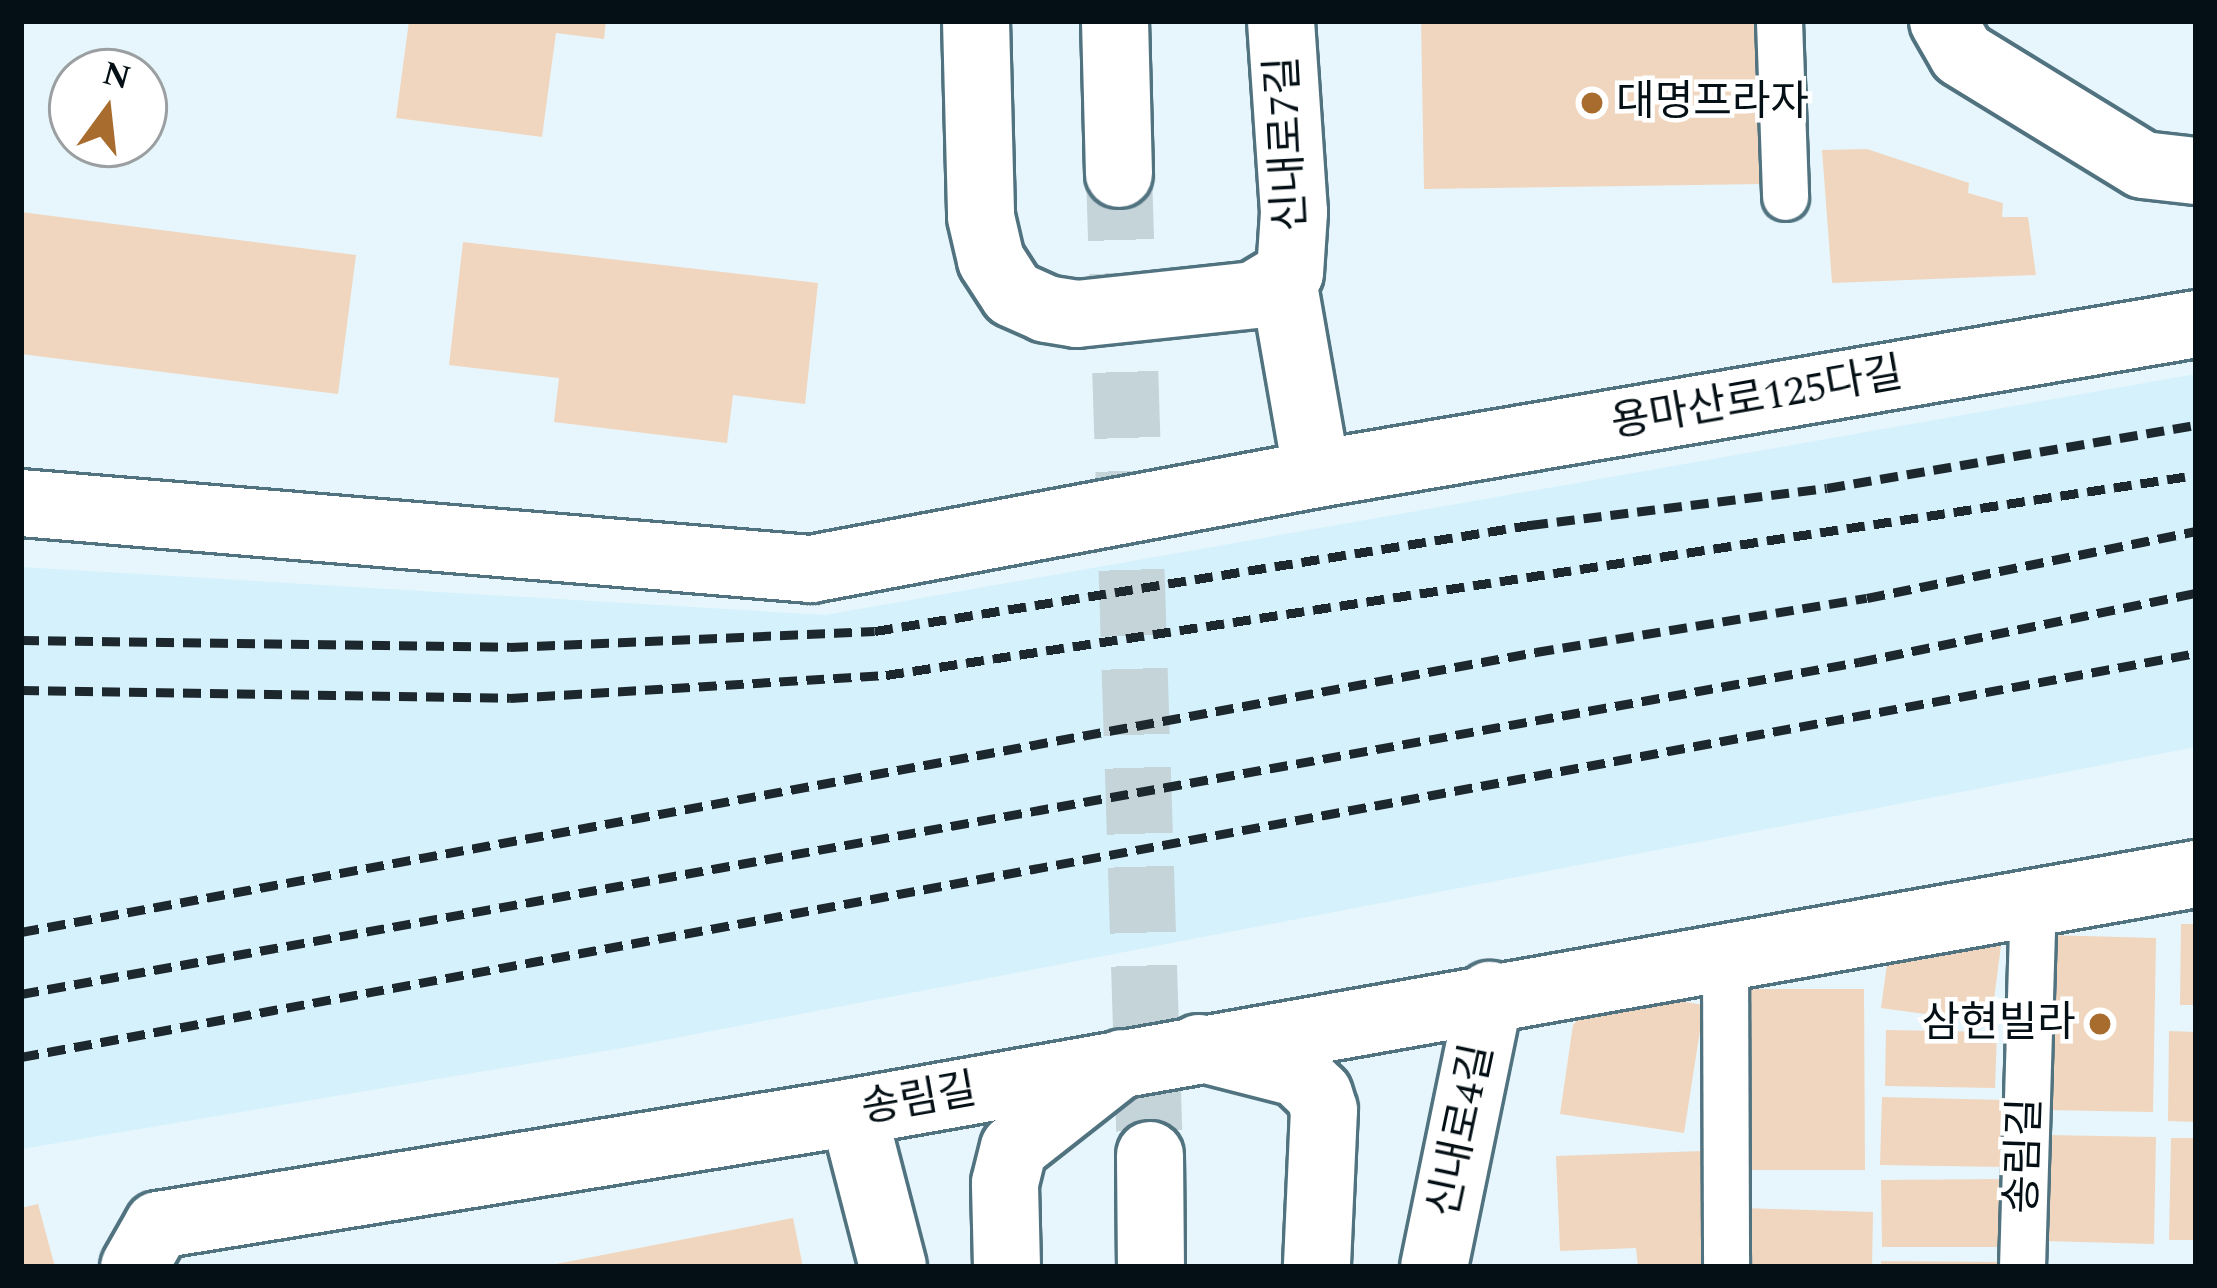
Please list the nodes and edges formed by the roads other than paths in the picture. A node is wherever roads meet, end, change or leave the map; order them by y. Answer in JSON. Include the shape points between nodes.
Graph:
{"nodes":[{"id":1,"x":976,"y":21,"type":"edge"},
{"id":2,"x":1114,"y":21,"type":"edge"},
{"id":3,"x":1281,"y":21,"type":"edge"},
{"id":4,"x":1779,"y":21,"type":"edge"},
{"id":5,"x":1942,"y":21,"type":"edge"},
{"id":6,"x":2196,"y":170,"type":"edge"},
{"id":7,"x":1119,"y":174,"type":"tunnel mouth"},
{"id":8,"x":1785,"y":197,"type":"dead end"},
{"id":9,"x":1282,"y":280,"type":"junction"},
{"id":10,"x":2196,"y":324,"type":"edge"},
{"id":11,"x":1317,"y":474,"type":"junction"},
{"id":12,"x":21,"y":503,"type":"edge"},
{"id":13,"x":2196,"y":874,"type":"edge"},
{"id":14,"x":2033,"y":902,"type":"junction"},
{"id":15,"x":1725,"y":956,"type":"junction"},
{"id":16,"x":1490,"y":995,"type":"junction"},
{"id":17,"x":1199,"y":1048,"type":"junction"},
{"id":18,"x":1122,"y":1063,"type":"junction"},
{"id":19,"x":853,"y":1112,"type":"junction"},
{"id":20,"x":1150,"y":1155,"type":"tunnel mouth"},
{"id":21,"x":134,"y":1267,"type":"edge"},
{"id":22,"x":893,"y":1267,"type":"edge"},
{"id":23,"x":1007,"y":1267,"type":"edge"},
{"id":24,"x":1150,"y":1267,"type":"edge"},
{"id":25,"x":1317,"y":1267,"type":"edge"},
{"id":26,"x":1433,"y":1267,"type":"edge"},
{"id":27,"x":1726,"y":1267,"type":"edge"},
{"id":28,"x":2022,"y":1267,"type":"edge"}],
"edges":[{"from":1,"to":9,"type":"street","name":"신내로7길","via":[[981,217],[991,260],[1013,294],[1077,314],[1254,295]]},
{"from":2,"to":7,"type":"street"},
{"from":3,"to":9,"type":"street","name":"신내로7길","via":[[1295,238]]},
{"from":4,"to":8,"type":"lane"},
{"from":5,"to":6,"type":"street","via":[[1961,54],[2143,165]]},
{"from":9,"to":11,"type":"street"},
{"from":10,"to":11,"type":"street","name":"용마산로125다길"},
{"from":11,"to":12,"type":"street","name":"용마산로125다길","via":[[811,569]]},
{"from":13,"to":14,"type":"street","name":"송림길"},
{"from":14,"to":15,"type":"street","name":"송림길"},
{"from":14,"to":28,"type":"lane","name":"송림길"},
{"from":15,"to":16,"type":"street","name":"송림길"},
{"from":15,"to":27,"type":"lane"},
{"from":16,"to":17,"type":"street","name":"송림길"},
{"from":16,"to":26,"type":"street","name":"신내로4길"},
{"from":17,"to":18,"type":"street","name":"송림길"},
{"from":17,"to":25,"type":"street","via":[[1297,1073],[1319,1094]]},
{"from":18,"to":19,"type":"street","name":"송림길"},
{"from":18,"to":23,"type":"street","via":[[1014,1148],[1005,1184]]},
{"from":19,"to":21,"type":"street","name":"송림길","via":[[158,1226]]},
{"from":19,"to":22,"type":"street"},
{"from":20,"to":24,"type":"street"}]}
